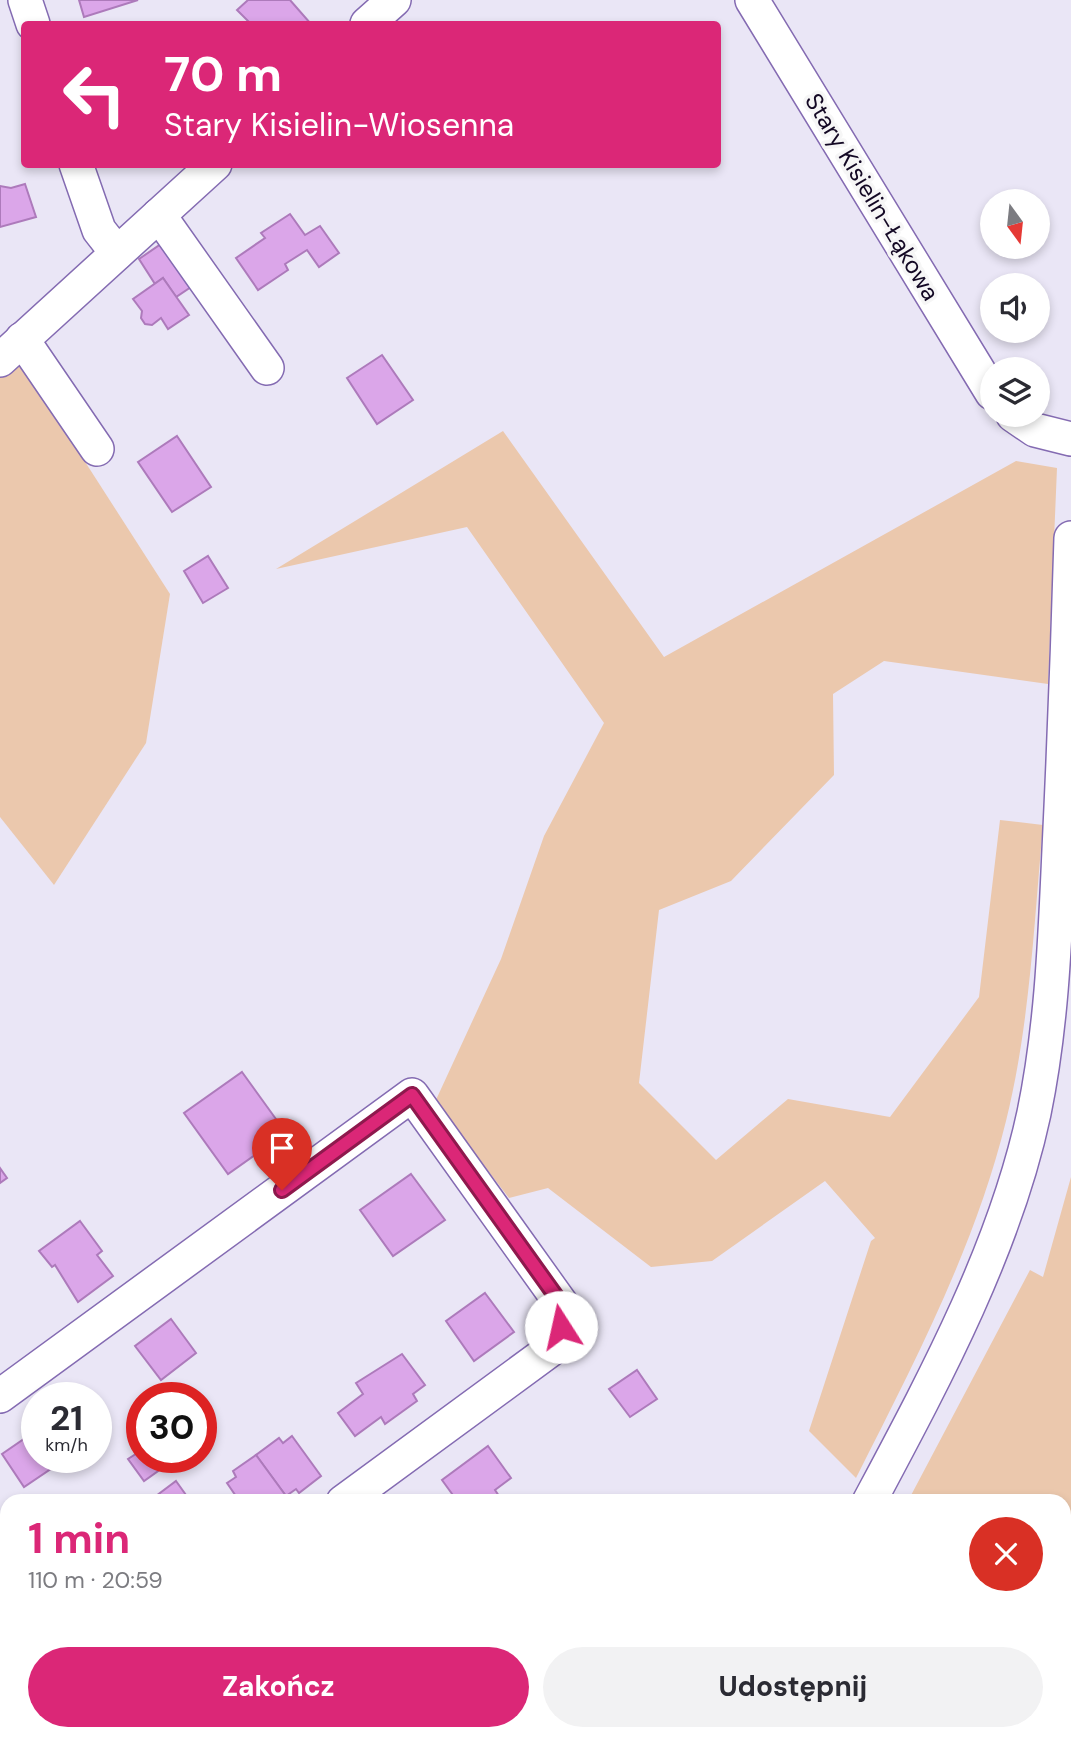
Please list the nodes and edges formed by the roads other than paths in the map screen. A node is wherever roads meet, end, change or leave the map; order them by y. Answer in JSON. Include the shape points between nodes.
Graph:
{"nodes":[{"id":1,"x":26,"y":0,"type":"edge"},
{"id":2,"x":394,"y":0,"type":"edge"},
{"id":3,"x":752,"y":0,"type":"edge"},
{"id":4,"x":32,"y":21,"type":"edge"},
{"id":5,"x":370,"y":21,"type":"edge"},
{"id":6,"x":77,"y":168,"type":"edge"},
{"id":7,"x":211,"y":168,"type":"edge"},
{"id":8,"x":159,"y":215,"type":"junction"},
{"id":9,"x":117,"y":253,"type":"junction"},
{"id":10,"x":11,"y":349,"type":"edge"},
{"id":11,"x":267,"y":368,"type":"dead end"},
{"id":12,"x":980,"y":373,"type":"edge"},
{"id":13,"x":1031,"y":427,"type":"edge"},
{"id":14,"x":1071,"y":439,"type":"edge"},
{"id":15,"x":97,"y":449,"type":"dead end"},
{"id":16,"x":1071,"y":538,"type":"edge"},
{"id":17,"x":1069,"y":685,"type":"edge"},
{"id":18,"x":0,"y":1396,"type":"edge"},
{"id":19,"x":354,"y":1494,"type":"edge"},
{"id":20,"x":873,"y":1494,"type":"edge"}],
"edges":[{"from":1,"to":4,"type":"street"},
{"from":2,"to":5,"type":"street"},
{"from":3,"to":12,"type":"street","name":"Stary Kisielin-Łąkowa"},
{"from":6,"to":9,"type":"street","via":[[99,230]]},
{"from":7,"to":8,"type":"street"},
{"from":8,"to":9,"type":"street"},
{"from":8,"to":11,"type":"street"},
{"from":9,"to":10,"type":"street"},
{"from":10,"to":15,"type":"street"},
{"from":13,"to":14,"type":"street"},
{"from":16,"to":17,"type":"street"},
{"from":17,"to":20,"type":"street","via":[[1053,987],[1034,1114],[969,1304]]},
{"from":18,"to":19,"type":"street","via":[[412,1095],[565,1309],[557,1345]]}]}
